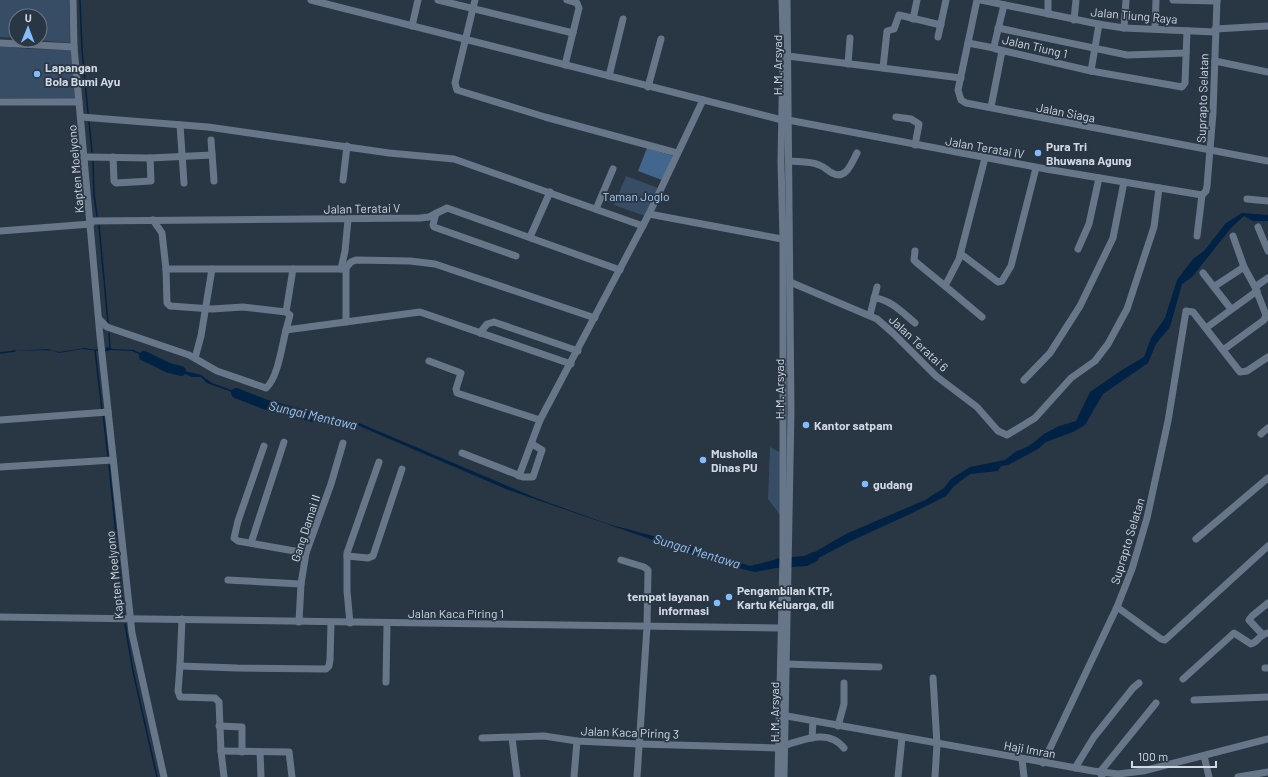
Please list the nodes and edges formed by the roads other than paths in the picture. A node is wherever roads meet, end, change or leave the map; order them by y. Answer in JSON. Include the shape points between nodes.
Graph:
{"nodes":[{"id":1,"x":72,"y":0,"type":"edge"},
{"id":2,"x":311,"y":0,"type":"edge"},
{"id":3,"x":418,"y":0,"type":"edge"},
{"id":4,"x":438,"y":0,"type":"edge"},
{"id":5,"x":476,"y":0,"type":"edge"},
{"id":6,"x":567,"y":0,"type":"edge"},
{"id":7,"x":782,"y":0,"type":"edge"},
{"id":8,"x":787,"y":0,"type":"edge"},
{"id":9,"x":917,"y":0,"type":"edge"},
{"id":10,"x":946,"y":0,"type":"edge"},
{"id":11,"x":977,"y":0,"type":"edge"},
{"id":12,"x":981,"y":0,"type":"edge"},
{"id":13,"x":1048,"y":0,"type":"edge"},
{"id":14,"x":1076,"y":0,"type":"edge"},
{"id":15,"x":1126,"y":0,"type":"edge"},
{"id":16,"x":1156,"y":0,"type":"edge"},
{"id":17,"x":1173,"y":0,"type":"edge"},
{"id":18,"x":1183,"y":0,"type":"edge"},
{"id":19,"x":1217,"y":1,"type":"edge"},
{"id":20,"x":1004,"y":5,"type":"junction"},
{"id":21,"x":473,"y":9,"type":"junction"},
{"id":22,"x":1048,"y":14,"type":"junction"},
{"id":23,"x":623,"y":19,"type":"dead end"},
{"id":24,"x":913,"y":19,"type":"junction"},
{"id":25,"x":1074,"y":20,"type":"junction"},
{"id":26,"x":1100,"y":24,"type":"junction"},
{"id":27,"x":941,"y":25,"type":"junction"},
{"id":28,"x":412,"y":26,"type":"junction"},
{"id":29,"x":1268,"y":26,"type":"edge"},
{"id":30,"x":998,"y":28,"type":"junction"},
{"id":31,"x":1124,"y":28,"type":"junction"},
{"id":32,"x":1156,"y":29,"type":"junction"},
{"id":33,"x":1187,"y":31,"type":"junction"},
{"id":34,"x":1215,"y":31,"type":"junction"},
{"id":35,"x":573,"y":34,"type":"junction"},
{"id":36,"x":938,"y":37,"type":"dead end"},
{"id":37,"x":661,"y":38,"type":"dead end"},
{"id":38,"x":850,"y":38,"type":"dead end"},
{"id":39,"x":465,"y":40,"type":"junction"},
{"id":40,"x":0,"y":43,"type":"edge"},
{"id":41,"x":968,"y":44,"type":"junction"},
{"id":42,"x":74,"y":47,"type":"junction"},
{"id":43,"x":994,"y":48,"type":"junction"},
{"id":44,"x":1094,"y":48,"type":"junction"},
{"id":45,"x":1002,"y":51,"type":"junction"},
{"id":46,"x":1186,"y":53,"type":"junction"},
{"id":47,"x":788,"y":56,"type":"junction"},
{"id":48,"x":1215,"y":61,"type":"junction"},
{"id":49,"x":848,"y":64,"type":"junction"},
{"id":50,"x":566,"y":65,"type":"junction"},
{"id":51,"x":883,"y":68,"type":"junction"},
{"id":52,"x":1091,"y":70,"type":"junction"},
{"id":53,"x":1268,"y":72,"type":"edge"},
{"id":54,"x":608,"y":76,"type":"junction"},
{"id":55,"x":961,"y":78,"type":"junction"},
{"id":56,"x":648,"y":87,"type":"junction"},
{"id":57,"x":703,"y":100,"type":"junction"},
{"id":58,"x":0,"y":102,"type":"edge"},
{"id":59,"x":80,"y":102,"type":"junction"},
{"id":60,"x":991,"y":108,"type":"junction"},
{"id":61,"x":81,"y":117,"type":"junction"},
{"id":62,"x":896,"y":117,"type":"dead end"},
{"id":63,"x":785,"y":120,"type":"junction"},
{"id":64,"x":180,"y":125,"type":"junction"},
{"id":65,"x":211,"y":140,"type":"dead end"},
{"id":66,"x":915,"y":145,"type":"junction"},
{"id":67,"x":347,"y":146,"type":"junction"},
{"id":68,"x":1210,"y":151,"type":"junction"},
{"id":69,"x":677,"y":153,"type":"junction"},
{"id":70,"x":857,"y":153,"type":"dead end"},
{"id":71,"x":212,"y":155,"type":"junction"},
{"id":72,"x":182,"y":156,"type":"junction"},
{"id":73,"x":85,"y":157,"type":"junction"},
{"id":74,"x":113,"y":157,"type":"junction"},
{"id":75,"x":150,"y":158,"type":"junction"},
{"id":76,"x":985,"y":158,"type":"junction"},
{"id":77,"x":789,"y":161,"type":"junction"},
{"id":78,"x":1268,"y":161,"type":"edge"},
{"id":79,"x":1036,"y":168,"type":"junction"},
{"id":80,"x":613,"y":169,"type":"dead end"},
{"id":81,"x":1099,"y":178,"type":"junction"},
{"id":82,"x":343,"y":180,"type":"dead end"},
{"id":83,"x":214,"y":181,"type":"dead end"},
{"id":84,"x":184,"y":182,"type":"dead end"},
{"id":85,"x":1124,"y":182,"type":"junction"},
{"id":86,"x":1159,"y":188,"type":"junction"},
{"id":87,"x":550,"y":192,"type":"junction"},
{"id":88,"x":1202,"y":195,"type":"junction"},
{"id":89,"x":1247,"y":199,"type":"dead end"},
{"id":90,"x":1268,"y":201,"type":"edge"},
{"id":91,"x":596,"y":209,"type":"junction"},
{"id":92,"x":436,"y":214,"type":"junction"},
{"id":93,"x":649,"y":214,"type":"junction"},
{"id":94,"x":153,"y":220,"type":"junction"},
{"id":95,"x":348,"y":220,"type":"junction"},
{"id":96,"x":91,"y":223,"type":"junction"},
{"id":97,"x":643,"y":226,"type":"junction"},
{"id":98,"x":1258,"y":227,"type":"dead end"},
{"id":99,"x":0,"y":231,"type":"edge"},
{"id":100,"x":1198,"y":236,"type":"dead end"},
{"id":101,"x":1233,"y":236,"type":"dead end"},
{"id":102,"x":530,"y":237,"type":"junction"},
{"id":103,"x":786,"y":240,"type":"junction"},
{"id":104,"x":1078,"y":249,"type":"dead end"},
{"id":105,"x":1268,"y":250,"type":"edge"},
{"id":106,"x":915,"y":251,"type":"dead end"},
{"id":107,"x":961,"y":254,"type":"junction"},
{"id":108,"x":516,"y":256,"type":"dead end"},
{"id":109,"x":1244,"y":266,"type":"junction"},
{"id":110,"x":344,"y":268,"type":"junction"},
{"id":111,"x":166,"y":269,"type":"junction"},
{"id":112,"x":212,"y":269,"type":"junction"},
{"id":113,"x":293,"y":269,"type":"junction"},
{"id":114,"x":620,"y":270,"type":"junction"},
{"id":115,"x":1203,"y":272,"type":"dead end"},
{"id":116,"x":1268,"y":278,"type":"edge"},
{"id":117,"x":790,"y":282,"type":"junction"},
{"id":118,"x":945,"y":286,"type":"junction"},
{"id":119,"x":1215,"y":286,"type":"junction"},
{"id":120,"x":877,"y":287,"type":"dead end"},
{"id":121,"x":1256,"y":289,"type":"junction"},
{"id":122,"x":874,"y":298,"type":"junction"},
{"id":123,"x":206,"y":309,"type":"junction"},
{"id":124,"x":1231,"y":309,"type":"junction"},
{"id":125,"x":286,"y":312,"type":"junction"},
{"id":126,"x":870,"y":315,"type":"junction"},
{"id":127,"x":982,"y":317,"type":"dead end"},
{"id":128,"x":595,"y":318,"type":"junction"},
{"id":129,"x":99,"y":319,"type":"junction"},
{"id":130,"x":346,"y":322,"type":"junction"},
{"id":131,"x":915,"y":323,"type":"dead end"},
{"id":132,"x":1206,"y":328,"type":"junction"},
{"id":133,"x":286,"y":330,"type":"junction"},
{"id":134,"x":480,"y":333,"type":"junction"},
{"id":135,"x":1223,"y":350,"type":"junction"},
{"id":136,"x":578,"y":351,"type":"junction"},
{"id":137,"x":1268,"y":357,"type":"edge"},
{"id":138,"x":195,"y":358,"type":"junction"},
{"id":139,"x":429,"y":361,"type":"dead end"},
{"id":140,"x":571,"y":364,"type":"junction"},
{"id":141,"x":1024,"y":380,"type":"dead end"},
{"id":142,"x":108,"y":412,"type":"junction"},
{"id":143,"x":0,"y":420,"type":"edge"},
{"id":144,"x":540,"y":420,"type":"junction"},
{"id":145,"x":1268,"y":428,"type":"edge"},
{"id":146,"x":1261,"y":434,"type":"dead end"},
{"id":147,"x":284,"y":442,"type":"dead end"},
{"id":148,"x":343,"y":443,"type":"dead end"},
{"id":149,"x":532,"y":444,"type":"junction"},
{"id":150,"x":264,"y":446,"type":"dead end"},
{"id":151,"x":462,"y":454,"type":"dead end"},
{"id":152,"x":113,"y":460,"type":"junction"},
{"id":153,"x":379,"y":462,"type":"dead end"},
{"id":154,"x":0,"y":467,"type":"edge"},
{"id":155,"x":402,"y":469,"type":"dead end"},
{"id":156,"x":519,"y":476,"type":"junction"},
{"id":157,"x":1268,"y":478,"type":"edge"},
{"id":158,"x":1196,"y":539,"type":"dead end"},
{"id":159,"x":251,"y":543,"type":"junction"},
{"id":160,"x":1268,"y":546,"type":"edge"},
{"id":161,"x":306,"y":553,"type":"junction"},
{"id":162,"x":347,"y":556,"type":"junction"},
{"id":163,"x":786,"y":556,"type":"junction"},
{"id":164,"x":621,"y":560,"type":"dead end"},
{"id":165,"x":786,"y":569,"type":"junction"},
{"id":166,"x":228,"y":580,"type":"dead end"},
{"id":167,"x":301,"y":584,"type":"junction"},
{"id":168,"x":648,"y":598,"type":"junction"},
{"id":169,"x":687,"y":598,"type":"dead end"},
{"id":170,"x":1268,"y":603,"type":"edge"},
{"id":171,"x":1117,"y":607,"type":"junction"},
{"id":172,"x":0,"y":617,"type":"edge"},
{"id":173,"x":130,"y":619,"type":"junction"},
{"id":174,"x":182,"y":619,"type":"junction"},
{"id":175,"x":299,"y":622,"type":"junction"},
{"id":176,"x":331,"y":623,"type":"junction"},
{"id":177,"x":350,"y":623,"type":"junction"},
{"id":178,"x":387,"y":624,"type":"junction"},
{"id":179,"x":647,"y":627,"type":"junction"},
{"id":180,"x":781,"y":628,"type":"junction"},
{"id":181,"x":1265,"y":634,"type":"edge"},
{"id":182,"x":785,"y":664,"type":"junction"},
{"id":183,"x":180,"y":666,"type":"junction"},
{"id":184,"x":879,"y":667,"type":"dead end"},
{"id":185,"x":933,"y":678,"type":"dead end"},
{"id":186,"x":1183,"y":679,"type":"dead end"},
{"id":187,"x":386,"y":682,"type":"dead end"},
{"id":188,"x":844,"y":683,"type":"dead end"},
{"id":189,"x":1139,"y":683,"type":"dead end"},
{"id":190,"x":1268,"y":697,"type":"edge"},
{"id":191,"x":1194,"y":700,"type":"dead end"},
{"id":192,"x":1156,"y":703,"type":"dead end"},
{"id":193,"x":787,"y":716,"type":"junction"},
{"id":194,"x":813,"y":721,"type":"junction"},
{"id":195,"x":219,"y":726,"type":"junction"},
{"id":196,"x":838,"y":726,"type":"junction"},
{"id":197,"x":482,"y":738,"type":"dead end"},
{"id":198,"x":512,"y":738,"type":"junction"},
{"id":199,"x":812,"y":738,"type":"junction"},
{"id":200,"x":902,"y":738,"type":"junction"},
{"id":201,"x":1268,"y":739,"type":"edge"},
{"id":202,"x":577,"y":740,"type":"junction"},
{"id":203,"x":639,"y":744,"type":"junction"},
{"id":204,"x":937,"y":744,"type":"junction"},
{"id":205,"x":786,"y":745,"type":"junction"},
{"id":206,"x":778,"y":748,"type":"junction"},
{"id":207,"x":844,"y":748,"type":"dead end"},
{"id":208,"x":221,"y":751,"type":"junction"},
{"id":209,"x":242,"y":752,"type":"junction"},
{"id":210,"x":260,"y":752,"type":"junction"},
{"id":211,"x":1204,"y":756,"type":"junction"},
{"id":212,"x":1022,"y":759,"type":"junction"},
{"id":213,"x":1043,"y":763,"type":"junction"},
{"id":214,"x":1075,"y":768,"type":"junction"},
{"id":215,"x":1268,"y":772,"type":"edge"},
{"id":216,"x":1101,"y":774,"type":"edge"},
{"id":217,"x":164,"y":777,"type":"edge"},
{"id":218,"x":224,"y":777,"type":"edge"},
{"id":219,"x":261,"y":777,"type":"edge"},
{"id":220,"x":292,"y":777,"type":"edge"},
{"id":221,"x":518,"y":777,"type":"edge"},
{"id":222,"x":574,"y":777,"type":"edge"},
{"id":223,"x":637,"y":777,"type":"edge"},
{"id":224,"x":778,"y":777,"type":"edge"},
{"id":225,"x":784,"y":777,"type":"edge"},
{"id":226,"x":898,"y":777,"type":"edge"},
{"id":227,"x":935,"y":777,"type":"edge"},
{"id":228,"x":1024,"y":777,"type":"edge"},
{"id":229,"x":1209,"y":777,"type":"edge"},
{"id":230,"x":1238,"y":777,"type":"edge"}],
"edges":[{"from":1,"to":42,"type":"street","name":"Kapten Moelyono"},
{"from":2,"to":28,"type":"street","name":"Jalan Teratai IV"},
{"from":3,"to":28,"type":"street"},
{"from":4,"to":21,"type":"street"},
{"from":5,"to":21,"type":"street"},
{"from":6,"to":35,"type":"street","via":[[579,6]]},
{"from":7,"to":63,"type":"street","name":"H.M. Arsyad"},
{"from":8,"to":47,"type":"street","name":"H.M. Arsyad"},
{"from":9,"to":24,"type":"street"},
{"from":10,"to":27,"type":"street"},
{"from":11,"to":41,"type":"street","name":"Jalan Siaga"},
{"from":12,"to":20,"type":"street","name":"Jalan Tiung Raya"},
{"from":13,"to":22,"type":"street"},
{"from":14,"to":25,"type":"street"},
{"from":15,"to":31,"type":"street"},
{"from":16,"to":32,"type":"street"},
{"from":17,"to":18,"type":"street"},
{"from":18,"to":19,"type":"street"},
{"from":19,"to":34,"type":"street","name":"Suprapto Selatan"},
{"from":20,"to":22,"type":"street","name":"Jalan Tiung Raya"},
{"from":20,"to":30,"type":"street","name":"Jalan Tiung 1"},
{"from":21,"to":35,"type":"street"},
{"from":21,"to":39,"type":"street"},
{"from":22,"to":25,"type":"street","name":"Jalan Tiung Raya"},
{"from":23,"to":54,"type":"street"},
{"from":24,"to":27,"type":"street"},
{"from":24,"to":51,"type":"street","via":[[898,15],[894,29],[887,31]]},
{"from":25,"to":26,"type":"street","name":"Jalan Tiung Raya"},
{"from":26,"to":31,"type":"street","name":"Jalan Tiung Raya"},
{"from":26,"to":44,"type":"street"},
{"from":27,"to":36,"type":"street"},
{"from":28,"to":39,"type":"street","name":"Jalan Teratai IV"},
{"from":29,"to":34,"type":"street","name":"Jalan Tiung Raya"},
{"from":30,"to":43,"type":"street","name":"Jalan Tiung 1"},
{"from":30,"to":44,"type":"street"},
{"from":31,"to":32,"type":"street","name":"Jalan Tiung Raya"},
{"from":32,"to":33,"type":"street","name":"Jalan Tiung Raya"},
{"from":33,"to":34,"type":"street","name":"Jalan Tiung Raya"},
{"from":33,"to":46,"type":"street"},
{"from":34,"to":48,"type":"street","name":"Suprapto Selatan"},
{"from":35,"to":50,"type":"street"},
{"from":37,"to":56,"type":"street"},
{"from":38,"to":49,"type":"street"},
{"from":39,"to":50,"type":"street","name":"Jalan Teratai IV"},
{"from":39,"to":69,"type":"street","via":[[455,83],[459,91]]},
{"from":40,"to":42,"type":"street"},
{"from":41,"to":43,"type":"street"},
{"from":41,"to":55,"type":"street","name":"Jalan Siaga"},
{"from":42,"to":59,"type":"street","name":"Kapten Moelyono"},
{"from":43,"to":45,"type":"street","name":"Jalan Tiung 1"},
{"from":44,"to":46,"type":"street","via":[[1132,55]]},
{"from":44,"to":52,"type":"street"},
{"from":45,"to":52,"type":"street","name":"Jalan Tiung 1"},
{"from":45,"to":60,"type":"street"},
{"from":46,"to":52,"type":"street","name":"Jalan Tiung 1","via":[[1185,83],[1182,87]]},
{"from":47,"to":49,"type":"street"},
{"from":47,"to":63,"type":"street","name":"H.M. Arsyad"},
{"from":48,"to":53,"type":"street"},
{"from":48,"to":68,"type":"street","name":"Suprapto Selatan"},
{"from":49,"to":51,"type":"street"},
{"from":50,"to":54,"type":"street","name":"Jalan Teratai IV"},
{"from":51,"to":55,"type":"street"},
{"from":54,"to":56,"type":"street","name":"Jalan Teratai IV"},
{"from":55,"to":60,"type":"street","name":"Jalan Siaga","via":[[958,90],[961,100]]},
{"from":56,"to":57,"type":"street","name":"Jalan Teratai IV"},
{"from":57,"to":63,"type":"street","name":"Jalan Teratai IV"},
{"from":57,"to":69,"type":"street"},
{"from":58,"to":59,"type":"street"},
{"from":59,"to":61,"type":"street","name":"Kapten Moelyono"},
{"from":60,"to":68,"type":"street","name":"Jalan Siaga"},
{"from":61,"to":64,"type":"street"},
{"from":61,"to":73,"type":"street","name":"Kapten Moelyono"},
{"from":62,"to":66,"type":"street","via":[[911,119],[919,124]]},
{"from":63,"to":66,"type":"street","name":"Jalan Teratai IV"},
{"from":63,"to":77,"type":"street","name":"H.M. Arsyad"},
{"from":63,"to":103,"type":"street","name":"H.M. Arsyad"},
{"from":64,"to":67,"type":"street"},
{"from":64,"to":72,"type":"street"},
{"from":65,"to":71,"type":"street"},
{"from":66,"to":76,"type":"street","name":"Jalan Teratai IV"},
{"from":67,"to":82,"type":"street"},
{"from":67,"to":87,"type":"street","via":[[454,159]]},
{"from":68,"to":78,"type":"street","name":"Jalan Siaga"},
{"from":68,"to":88,"type":"street","name":"Suprapto Selatan","via":[[1207,186]]},
{"from":69,"to":93,"type":"street"},
{"from":70,"to":77,"type":"street","via":[[846,172],[841,175],[834,174],[820,165]]},
{"from":71,"to":72,"type":"street"},
{"from":71,"to":83,"type":"street"},
{"from":72,"to":75,"type":"street"},
{"from":72,"to":84,"type":"street"},
{"from":73,"to":74,"type":"street"},
{"from":73,"to":96,"type":"street","name":"Kapten Moelyono"},
{"from":74,"to":75,"type":"street"},
{"from":74,"to":75,"type":"street","via":[[116,183],[151,181]]},
{"from":76,"to":79,"type":"street","name":"Jalan Teratai IV"},
{"from":76,"to":107,"type":"street"},
{"from":77,"to":103,"type":"street","name":"H.M. Arsyad"},
{"from":79,"to":81,"type":"street","name":"Jalan Teratai IV"},
{"from":79,"to":107,"type":"street","via":[[1011,266],[1002,281],[998,282]]},
{"from":80,"to":91,"type":"street"},
{"from":81,"to":85,"type":"street","name":"Jalan Teratai IV"},
{"from":81,"to":104,"type":"street","via":[[1089,224]]},
{"from":85,"to":86,"type":"street","name":"Jalan Teratai IV"},
{"from":85,"to":141,"type":"street","via":[[1112,238],[1084,299],[1050,352]]},
{"from":86,"to":88,"type":"street","name":"Jalan Teratai IV"},
{"from":86,"to":126,"type":"street","name":"Jalan Teratai 6","via":[[1154,227],[1127,309],[1108,344],[1095,361],[1071,378],[1035,418],[1008,435],[998,431],[977,407],[936,376],[893,333]]},
{"from":87,"to":91,"type":"street"},
{"from":87,"to":102,"type":"street"},
{"from":88,"to":100,"type":"street","name":"Suprapto Selatan"},
{"from":89,"to":90,"type":"street"},
{"from":91,"to":97,"type":"street"},
{"from":92,"to":95,"type":"street","name":"Jalan Teratai V","via":[[420,218]]},
{"from":92,"to":102,"type":"street","name":"Jalan Teratai V","via":[[447,208]]},
{"from":92,"to":108,"type":"street","via":[[432,225],[434,227]]},
{"from":93,"to":97,"type":"street"},
{"from":93,"to":103,"type":"street"},
{"from":94,"to":95,"type":"street","name":"Jalan Teratai V"},
{"from":94,"to":96,"type":"street","name":"Jalan Teratai V"},
{"from":94,"to":111,"type":"street","via":[[162,233]]},
{"from":95,"to":110,"type":"street"},
{"from":96,"to":99,"type":"street","name":"Jalan Teratai V"},
{"from":96,"to":129,"type":"street","name":"Kapten Moelyono"},
{"from":97,"to":114,"type":"street"},
{"from":98,"to":105,"type":"street"},
{"from":101,"to":109,"type":"street"},
{"from":102,"to":114,"type":"street","name":"Jalan Teratai V"},
{"from":103,"to":117,"type":"street","name":"H.M. Arsyad"},
{"from":103,"to":163,"type":"street","name":"H.M. Arsyad"},
{"from":106,"to":118,"type":"street","via":[[914,260]]},
{"from":107,"to":118,"type":"street"},
{"from":109,"to":119,"type":"street"},
{"from":109,"to":121,"type":"street"},
{"from":110,"to":113,"type":"street"},
{"from":110,"to":128,"type":"street","via":[[356,260],[429,263]]},
{"from":110,"to":130,"type":"street"},
{"from":111,"to":112,"type":"street"},
{"from":111,"to":123,"type":"street","via":[[168,305]]},
{"from":112,"to":113,"type":"street"},
{"from":112,"to":123,"type":"street"},
{"from":113,"to":125,"type":"street"},
{"from":114,"to":128,"type":"street"},
{"from":115,"to":119,"type":"street"},
{"from":116,"to":121,"type":"street"},
{"from":117,"to":126,"type":"street","name":"Jalan Teratai 6"},
{"from":117,"to":163,"type":"street","name":"H.M. Arsyad"},
{"from":118,"to":127,"type":"street"},
{"from":119,"to":124,"type":"street"},
{"from":120,"to":122,"type":"street"},
{"from":121,"to":124,"type":"street"},
{"from":121,"to":135,"type":"street","via":[[1266,317]]},
{"from":122,"to":126,"type":"street"},
{"from":122,"to":131,"type":"street","via":[[880,298],[894,306]]},
{"from":123,"to":125,"type":"street","via":[[243,306]]},
{"from":123,"to":138,"type":"street"},
{"from":124,"to":132,"type":"street"},
{"from":125,"to":133,"type":"street","via":[[290,315]]},
{"from":128,"to":136,"type":"street"},
{"from":129,"to":138,"type":"street","via":[[107,327]]},
{"from":129,"to":142,"type":"street","name":"Kapten Moelyono"},
{"from":130,"to":133,"type":"street"},
{"from":130,"to":134,"type":"street","via":[[420,312]]},
{"from":132,"to":135,"type":"street"},
{"from":132,"to":171,"type":"street","name":"Suprapto Selatan","via":[[1193,312],[1186,311],[1168,421],[1147,518],[1132,569]]},
{"from":133,"to":138,"type":"street","via":[[279,361],[266,388],[217,371]]},
{"from":134,"to":136,"type":"street","via":[[487,324],[494,322]]},
{"from":134,"to":140,"type":"street"},
{"from":135,"to":137,"type":"street","via":[[1239,371],[1243,372]]},
{"from":136,"to":140,"type":"street"},
{"from":139,"to":144,"type":"street","via":[[461,373],[457,393]]},
{"from":140,"to":144,"type":"street"},
{"from":142,"to":143,"type":"street"},
{"from":142,"to":152,"type":"street","name":"Kapten Moelyono"},
{"from":144,"to":149,"type":"street"},
{"from":145,"to":146,"type":"street"},
{"from":147,"to":159,"type":"street"},
{"from":148,"to":161,"type":"street","name":"Gang Damai II"},
{"from":149,"to":156,"type":"street"},
{"from":149,"to":156,"type":"street","via":[[542,450],[533,477]]},
{"from":150,"to":159,"type":"street","via":[[234,535],[236,540]]},
{"from":151,"to":156,"type":"street"},
{"from":152,"to":154,"type":"street"},
{"from":152,"to":173,"type":"street","name":"Kapten Moelyono"},
{"from":153,"to":162,"type":"street"},
{"from":155,"to":162,"type":"street","via":[[373,556]]},
{"from":157,"to":158,"type":"street"},
{"from":159,"to":161,"type":"street"},
{"from":160,"to":171,"type":"street","via":[[1165,640],[1160,639]]},
{"from":161,"to":167,"type":"street","name":"Gang Damai II"},
{"from":162,"to":177,"type":"street"},
{"from":163,"to":165,"type":"street","name":"H.M. Arsyad"},
{"from":164,"to":168,"type":"street","via":[[646,568]]},
{"from":165,"to":180,"type":"street","name":"H.M. Arsyad"},
{"from":165,"to":182,"type":"street","name":"H.M. Arsyad"},
{"from":166,"to":167,"type":"street"},
{"from":167,"to":175,"type":"street","name":"Gang Damai II"},
{"from":168,"to":169,"type":"street"},
{"from":168,"to":179,"type":"street"},
{"from":170,"to":181,"type":"street","via":[[1249,620]]},
{"from":171,"to":213,"type":"street","name":"Suprapto Selatan"},
{"from":172,"to":173,"type":"street","name":"Jalan Kaca Piring 1"},
{"from":173,"to":174,"type":"street","name":"Jalan Kaca Piring 1"},
{"from":173,"to":217,"type":"street","name":"Kapten Moelyono"},
{"from":174,"to":175,"type":"street","name":"Jalan Kaca Piring 1"},
{"from":174,"to":183,"type":"street"},
{"from":175,"to":176,"type":"street","name":"Jalan Kaca Piring 1"},
{"from":176,"to":177,"type":"street","name":"Jalan Kaca Piring 1"},
{"from":176,"to":183,"type":"street","via":[[330,666],[326,669]]},
{"from":177,"to":178,"type":"street","name":"Jalan Kaca Piring 1"},
{"from":178,"to":179,"type":"street","name":"Jalan Kaca Piring 1"},
{"from":178,"to":187,"type":"street"},
{"from":179,"to":180,"type":"street","name":"Jalan Kaca Piring 1"},
{"from":179,"to":203,"type":"street"},
{"from":180,"to":206,"type":"street","name":"H.M. Arsyad"},
{"from":181,"to":186,"type":"street","via":[[1251,644],[1234,633]]},
{"from":182,"to":184,"type":"street"},
{"from":182,"to":193,"type":"street","name":"H.M. Arsyad"},
{"from":183,"to":195,"type":"street","via":[[180,697],[217,700]]},
{"from":185,"to":204,"type":"street"},
{"from":188,"to":196,"type":"street","via":[[844,699]]},
{"from":189,"to":214,"type":"street","via":[[1094,737]]},
{"from":190,"to":191,"type":"street"},
{"from":192,"to":216,"type":"street"},
{"from":193,"to":194,"type":"street","name":"Haji Imran"},
{"from":193,"to":205,"type":"street","name":"H.M. Arsyad"},
{"from":194,"to":196,"type":"street","name":"Haji Imran"},
{"from":194,"to":199,"type":"street"},
{"from":195,"to":208,"type":"street"},
{"from":195,"to":209,"type":"street","via":[[242,728]]},
{"from":196,"to":200,"type":"street","name":"Haji Imran"},
{"from":197,"to":198,"type":"street","name":"Jalan Kaca Piring 3"},
{"from":198,"to":202,"type":"street","name":"Jalan Kaca Piring 3","via":[[530,735]]},
{"from":198,"to":221,"type":"street"},
{"from":199,"to":205,"type":"street"},
{"from":199,"to":207,"type":"street","via":[[829,737],[838,741]]},
{"from":200,"to":204,"type":"street","name":"Haji Imran"},
{"from":200,"to":226,"type":"street"},
{"from":201,"to":211,"type":"street","name":"Haji Imran"},
{"from":202,"to":203,"type":"street","name":"Jalan Kaca Piring 3"},
{"from":202,"to":222,"type":"street"},
{"from":203,"to":206,"type":"street","name":"Jalan Kaca Piring 3"},
{"from":203,"to":223,"type":"street"},
{"from":204,"to":212,"type":"street","name":"Haji Imran"},
{"from":204,"to":227,"type":"street"},
{"from":205,"to":225,"type":"street","name":"H.M. Arsyad"},
{"from":206,"to":224,"type":"street","name":"H.M. Arsyad"},
{"from":208,"to":209,"type":"street"},
{"from":208,"to":218,"type":"street"},
{"from":209,"to":210,"type":"street"},
{"from":210,"to":219,"type":"street"},
{"from":210,"to":220,"type":"street","via":[[290,753]]},
{"from":211,"to":216,"type":"street","name":"Haji Imran","via":[[1144,771]]},
{"from":211,"to":229,"type":"street"},
{"from":212,"to":213,"type":"street","name":"Haji Imran"},
{"from":212,"to":228,"type":"street"},
{"from":213,"to":214,"type":"street","name":"Haji Imran"},
{"from":214,"to":216,"type":"street","name":"Haji Imran"},
{"from":215,"to":230,"type":"street"}]}
